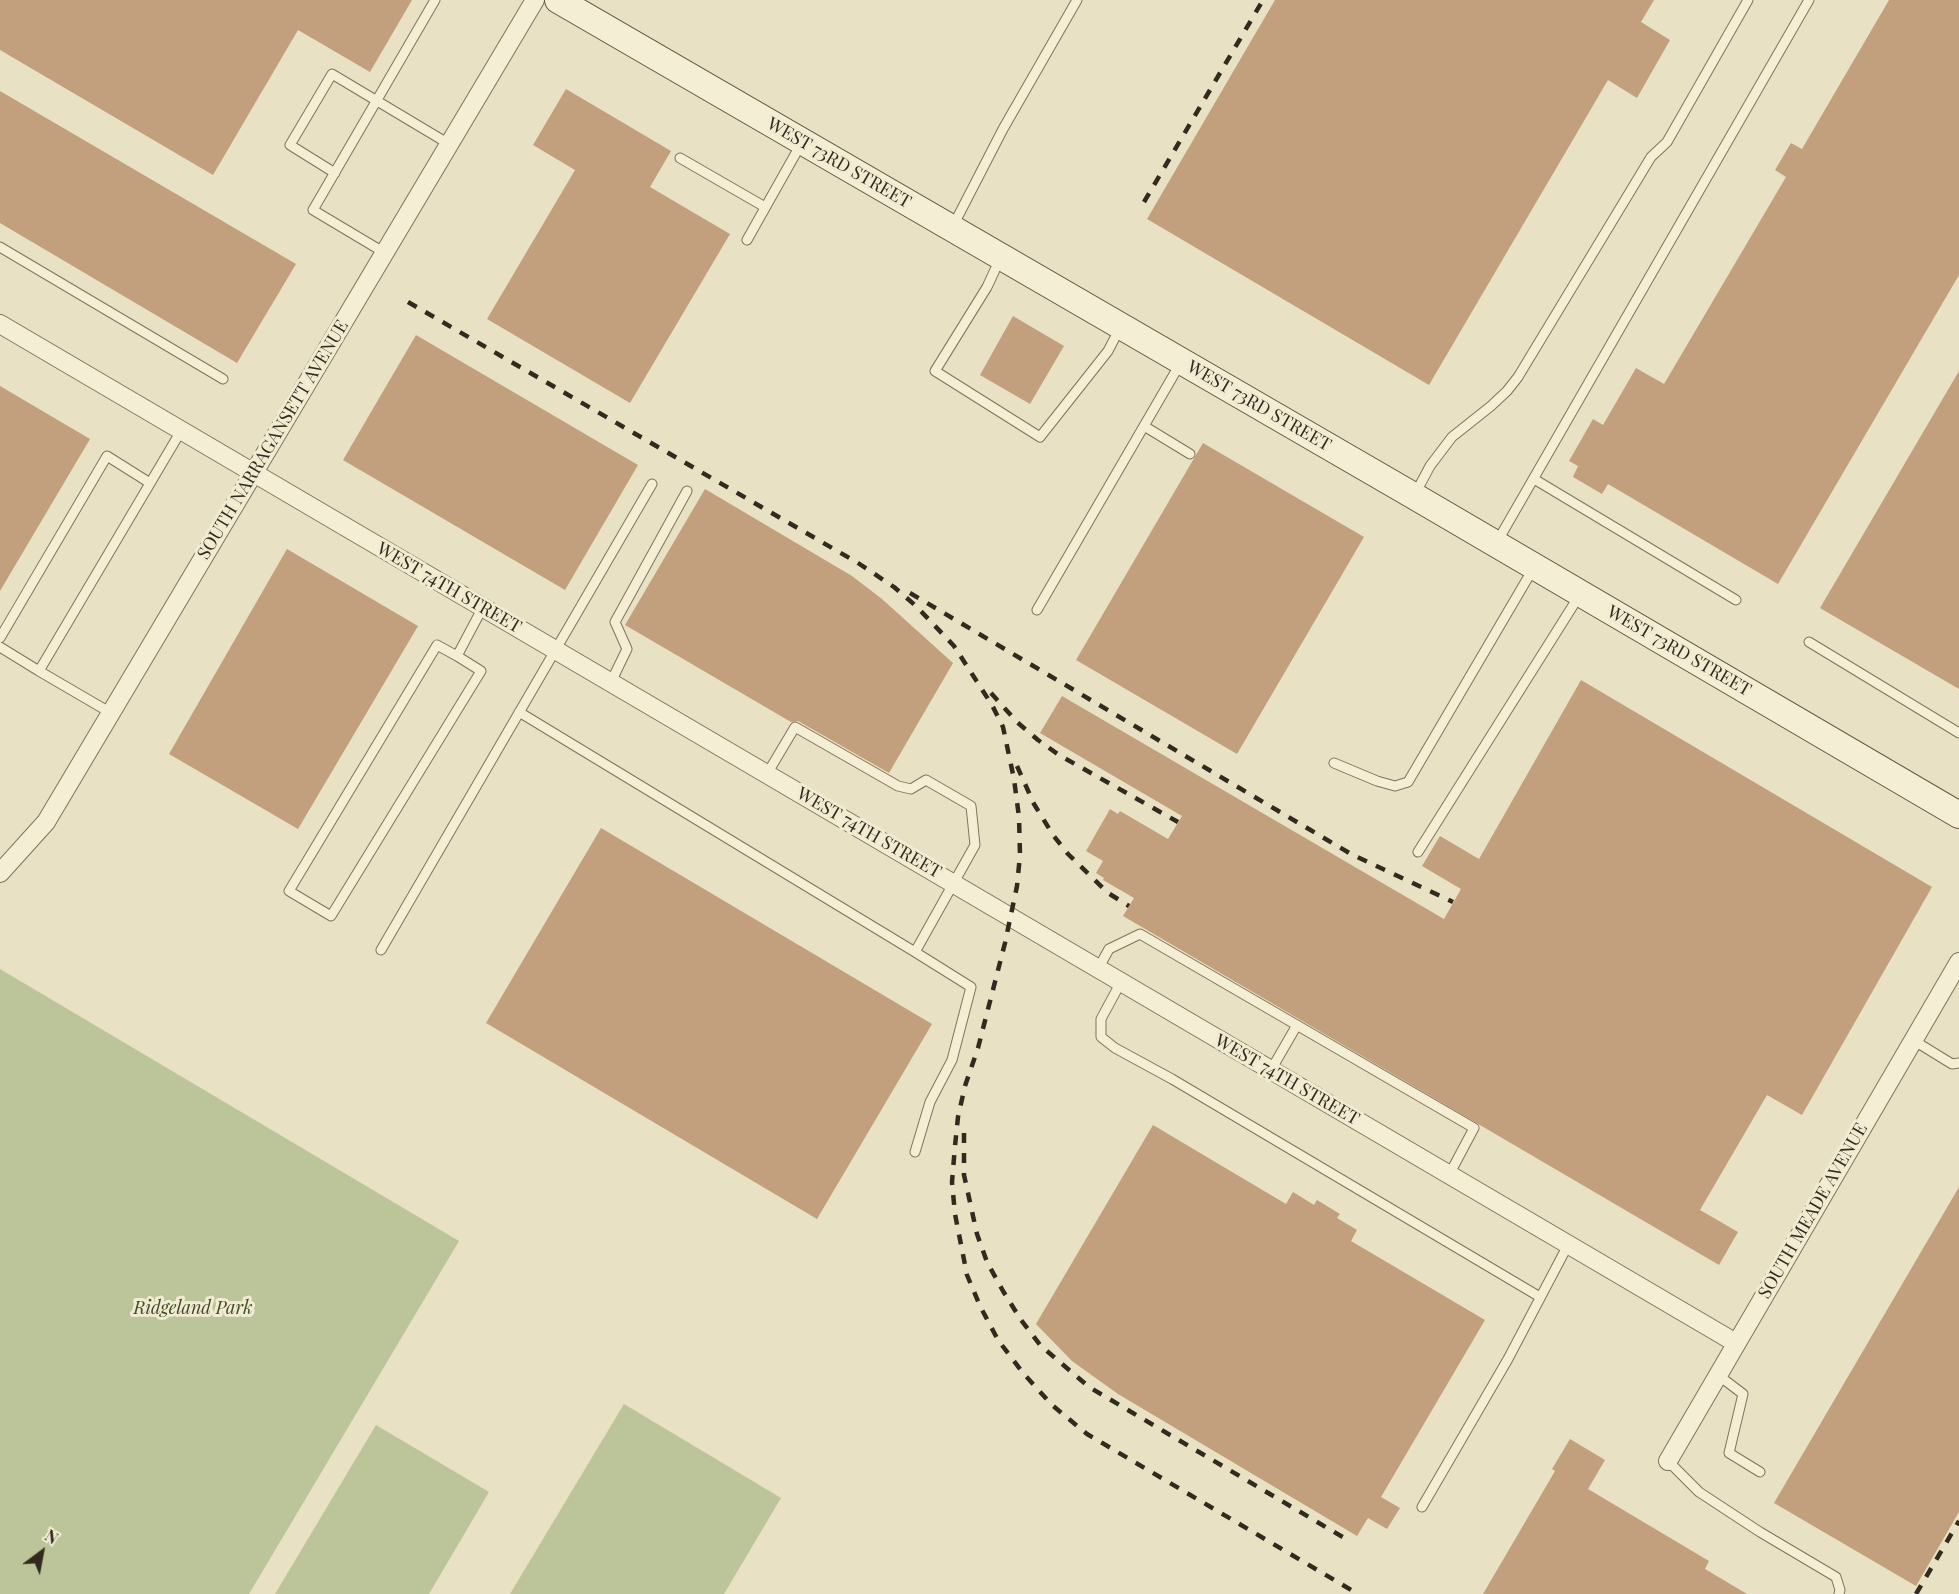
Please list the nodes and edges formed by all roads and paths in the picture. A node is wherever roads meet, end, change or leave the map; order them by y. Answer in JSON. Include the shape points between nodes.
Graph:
{"nodes":[{"id":1,"x":435,"y":0,"type":"edge"},
{"id":2,"x":535,"y":0,"type":"edge"},
{"id":3,"x":558,"y":0,"type":"edge"},
{"id":4,"x":1077,"y":0,"type":"edge"},
{"id":5,"x":1748,"y":0,"type":"edge"},
{"id":6,"x":1809,"y":0,"type":"edge"},
{"id":7,"x":376,"y":101,"type":"junction"},
{"id":8,"x":802,"y":142,"type":"junction"},
{"id":9,"x":449,"y":144,"type":"junction"},
{"id":10,"x":680,"y":158,"type":"dead end"},
{"id":11,"x":335,"y":173,"type":"junction"},
{"id":12,"x":765,"y":207,"type":"junction"},
{"id":13,"x":952,"y":229,"type":"junction"},
{"id":14,"x":747,"y":240,"type":"dead end"},
{"id":15,"x":0,"y":247,"type":"edge"},
{"id":16,"x":385,"y":252,"type":"junction"},
{"id":17,"x":1001,"y":257,"type":"junction"},
{"id":18,"x":0,"y":324,"type":"edge"},
{"id":19,"x":1121,"y":326,"type":"junction"},
{"id":20,"x":1181,"y":362,"type":"junction"},
{"id":21,"x":223,"y":379,"type":"dead end"},
{"id":22,"x":1144,"y":426,"type":"junction"},
{"id":23,"x":181,"y":431,"type":"junction"},
{"id":24,"x":1190,"y":454,"type":"dead end"},
{"id":25,"x":254,"y":473,"type":"junction"},
{"id":26,"x":1534,"y":479,"type":"junction"},
{"id":27,"x":150,"y":483,"type":"junction"},
{"id":28,"x":652,"y":484,"type":"dead end"},
{"id":29,"x":687,"y":490,"type":"dead end"},
{"id":30,"x":1414,"y":496,"type":"junction"},
{"id":31,"x":1496,"y":544,"type":"junction"},
{"id":32,"x":1534,"y":567,"type":"junction"},
{"id":33,"x":1580,"y":594,"type":"junction"},
{"id":34,"x":1736,"y":600,"type":"dead end"},
{"id":35,"x":483,"y":607,"type":"junction"},
{"id":36,"x":1037,"y":610,"type":"dead end"},
{"id":37,"x":0,"y":638,"type":"edge"},
{"id":38,"x":1809,"y":642,"type":"dead end"},
{"id":39,"x":0,"y":647,"type":"edge"},
{"id":40,"x":555,"y":650,"type":"junction"},
{"id":41,"x":457,"y":656,"type":"junction"},
{"id":42,"x":39,"y":671,"type":"junction"},
{"id":43,"x":611,"y":682,"type":"junction"},
{"id":44,"x":519,"y":712,"type":"junction"},
{"id":45,"x":111,"y":713,"type":"junction"},
{"id":46,"x":1959,"y":733,"type":"edge"},
{"id":47,"x":1334,"y":763,"type":"dead end"},
{"id":48,"x":767,"y":774,"type":"junction"},
{"id":49,"x":1959,"y":816,"type":"edge"},
{"id":50,"x":1418,"y":852,"type":"dead end"},
{"id":51,"x":2,"y":868,"type":"edge"},
{"id":52,"x":954,"y":883,"type":"junction"},
{"id":53,"x":381,"y":950,"type":"dead end"},
{"id":54,"x":915,"y":952,"type":"junction"},
{"id":55,"x":1959,"y":962,"type":"edge"},
{"id":56,"x":1098,"y":969,"type":"junction"},
{"id":57,"x":1121,"y":982,"type":"junction"},
{"id":58,"x":1298,"y":1025,"type":"junction"},
{"id":59,"x":1913,"y":1040,"type":"junction"},
{"id":60,"x":1959,"y":1062,"type":"edge"},
{"id":61,"x":1271,"y":1070,"type":"junction"},
{"id":62,"x":915,"y":1152,"type":"dead end"},
{"id":63,"x":1449,"y":1175,"type":"junction"},
{"id":64,"x":1568,"y":1245,"type":"junction"},
{"id":65,"x":1540,"y":1297,"type":"junction"},
{"id":66,"x":1737,"y":1343,"type":"junction"},
{"id":67,"x":1718,"y":1376,"type":"junction"},
{"id":68,"x":1668,"y":1461,"type":"joint"},
{"id":69,"x":1760,"y":1472,"type":"dead end"},
{"id":70,"x":1422,"y":1507,"type":"dead end"},
{"id":71,"x":1839,"y":1594,"type":"edge"}],
"edges":[{"from":1,"to":7,"type":"lane"},
{"from":2,"to":9,"type":"street","name":"SOUTH NARRAGANSETT AVENUE"},
{"from":3,"to":8,"type":"street","name":"WEST 73RD STREET"},
{"from":4,"to":13,"type":"lane","via":[[1003,129]]},
{"from":5,"to":30,"type":"lane","via":[[1667,142],[1651,157],[1518,377],[1491,406],[1452,437]]},
{"from":6,"to":26,"type":"lane"},
{"from":7,"to":9,"type":"lane"},
{"from":7,"to":11,"type":"lane"},
{"from":7,"to":11,"type":"lane","via":[[332,74],[290,145]]},
{"from":8,"to":12,"type":"lane"},
{"from":8,"to":13,"type":"street","name":"WEST 73RD STREET"},
{"from":9,"to":16,"type":"street","name":"SOUTH NARRAGANSETT AVENUE"},
{"from":10,"to":12,"type":"lane"},
{"from":11,"to":16,"type":"lane","via":[[313,210]]},
{"from":12,"to":14,"type":"lane"},
{"from":13,"to":17,"type":"street","name":"WEST 73RD STREET"},
{"from":15,"to":21,"type":"lane"},
{"from":16,"to":25,"type":"street","name":"SOUTH NARRAGANSETT AVENUE"},
{"from":17,"to":19,"type":"street","name":"WEST 73RD STREET"},
{"from":17,"to":19,"type":"lane","via":[[935,371],[1040,437],[1108,351]]},
{"from":18,"to":23,"type":"street","name":"WEST 74TH STREET"},
{"from":19,"to":20,"type":"street","name":"WEST 73RD STREET"},
{"from":20,"to":22,"type":"lane"},
{"from":20,"to":30,"type":"street","name":"WEST 73RD STREET"},
{"from":22,"to":24,"type":"lane"},
{"from":22,"to":36,"type":"lane"},
{"from":23,"to":25,"type":"street","name":"WEST 74TH STREET"},
{"from":23,"to":27,"type":"lane"},
{"from":25,"to":35,"type":"street","name":"WEST 74TH STREET"},
{"from":25,"to":45,"type":"street","name":"SOUTH NARRAGANSETT AVENUE"},
{"from":26,"to":31,"type":"lane"},
{"from":26,"to":34,"type":"lane"},
{"from":27,"to":37,"type":"lane","via":[[107,456]]},
{"from":27,"to":42,"type":"lane"},
{"from":28,"to":40,"type":"lane"},
{"from":29,"to":43,"type":"lane","via":[[615,622],[627,649]]},
{"from":30,"to":31,"type":"street","name":"WEST 73RD STREET"},
{"from":31,"to":32,"type":"street","name":"WEST 73RD STREET"},
{"from":32,"to":33,"type":"street","name":"WEST 73RD STREET"},
{"from":32,"to":47,"type":"lane","via":[[1408,782],[1395,786]]},
{"from":33,"to":49,"type":"street","name":"WEST 73RD STREET"},
{"from":33,"to":50,"type":"lane"},
{"from":35,"to":40,"type":"street","name":"WEST 74TH STREET"},
{"from":35,"to":41,"type":"lane"},
{"from":38,"to":46,"type":"lane"},
{"from":39,"to":42,"type":"lane"},
{"from":40,"to":43,"type":"street","name":"WEST 74TH STREET"},
{"from":40,"to":44,"type":"lane"},
{"from":41,"to":41,"type":"lane","via":[[482,671],[331,916],[289,891],[437,645]]},
{"from":42,"to":45,"type":"lane"},
{"from":43,"to":48,"type":"street","name":"WEST 74TH STREET"},
{"from":44,"to":53,"type":"lane"},
{"from":44,"to":54,"type":"lane"},
{"from":45,"to":51,"type":"street","name":"SOUTH NARRAGANSETT AVENUE","via":[[46,822]]},
{"from":48,"to":52,"type":"street","name":"WEST 74TH STREET"},
{"from":48,"to":52,"type":"lane","via":[[795,727],[898,786],[911,789],[926,780],[971,807],[975,845]]},
{"from":52,"to":54,"type":"lane"},
{"from":52,"to":56,"type":"street","name":"WEST 74TH STREET"},
{"from":54,"to":62,"type":"lane","via":[[971,987],[952,1060],[930,1102]]},
{"from":55,"to":59,"type":"street","name":"SOUTH MEADE AVENUE"},
{"from":56,"to":57,"type":"street","name":"WEST 74TH STREET"},
{"from":56,"to":58,"type":"lane","via":[[1109,949],[1140,934]]},
{"from":57,"to":61,"type":"street","name":"WEST 74TH STREET"},
{"from":57,"to":65,"type":"lane","via":[[1101,1019],[1101,1037],[1114,1048]]},
{"from":58,"to":61,"type":"lane"},
{"from":58,"to":63,"type":"lane","via":[[1474,1128]]},
{"from":59,"to":60,"type":"lane","via":[[1952,1064]]},
{"from":59,"to":66,"type":"street","name":"SOUTH MEADE AVENUE"},
{"from":61,"to":63,"type":"street","name":"WEST 74TH STREET"},
{"from":63,"to":64,"type":"street","name":"WEST 74TH STREET"},
{"from":64,"to":65,"type":"lane"},
{"from":64,"to":66,"type":"street","name":"WEST 74TH STREET"},
{"from":65,"to":70,"type":"lane"},
{"from":66,"to":67,"type":"street","name":"SOUTH MEADE AVENUE"},
{"from":67,"to":68,"type":"street","name":"SOUTH MEADE AVENUE"},
{"from":67,"to":69,"type":"lane","via":[[1743,1394],[1729,1453]]},
{"from":68,"to":71,"type":"lane","via":[[1699,1492],[1836,1577]]}]}
